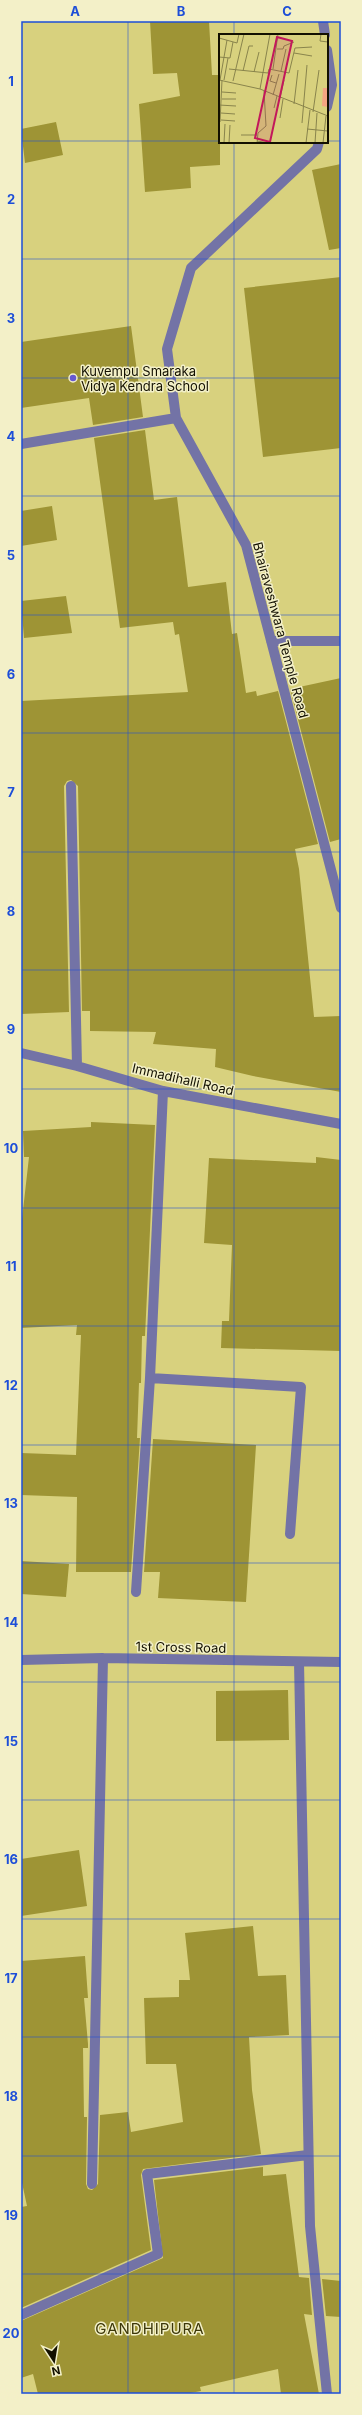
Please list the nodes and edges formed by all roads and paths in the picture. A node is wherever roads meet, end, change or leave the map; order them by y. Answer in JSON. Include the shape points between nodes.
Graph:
{"nodes":[{"id":1,"x":323,"y":21,"type":"edge"},
{"id":2,"x":325,"y":34,"type":"edge"},
{"id":3,"x":328,"y":53,"type":"edge"},
{"id":4,"x":337,"y":84,"type":"edge"},
{"id":5,"x":328,"y":105,"type":"edge"},
{"id":6,"x":319,"y":143,"type":"edge"},
{"id":7,"x":176,"y":418,"type":"junction"},
{"id":8,"x":21,"y":444,"type":"edge"},
{"id":9,"x":271,"y":641,"type":"junction"},
{"id":10,"x":341,"y":641,"type":"edge"},
{"id":11,"x":71,"y":786,"type":"dead end"},
{"id":12,"x":341,"y":908,"type":"edge"},
{"id":13,"x":21,"y":1053,"type":"edge"},
{"id":14,"x":78,"y":1066,"type":"junction"},
{"id":15,"x":163,"y":1091,"type":"junction"},
{"id":16,"x":341,"y":1124,"type":"edge"},
{"id":17,"x":150,"y":1378,"type":"junction"},
{"id":18,"x":290,"y":1534,"type":"dead end"},
{"id":19,"x":136,"y":1592,"type":"dead end"},
{"id":20,"x":103,"y":1658,"type":"junction"},
{"id":21,"x":21,"y":1660,"type":"edge"},
{"id":22,"x":299,"y":1662,"type":"junction"},
{"id":23,"x":341,"y":1662,"type":"edge"},
{"id":24,"x":308,"y":2155,"type":"junction"},
{"id":25,"x":92,"y":2184,"type":"dead end"},
{"id":26,"x":21,"y":2315,"type":"edge"},
{"id":27,"x":327,"y":2394,"type":"edge"}],
"edges":[{"from":1,"to":2,"type":"street"},
{"from":3,"to":4,"type":"street"},
{"from":4,"to":5,"type":"street"},
{"from":6,"to":7,"type":"street","name":"Bhairaveshwara Temple Road","via":[[317,149],[191,268],[167,349]]},
{"from":7,"to":8,"type":"street"},
{"from":7,"to":9,"type":"street","name":"Bhairaveshwara Temple Road","via":[[246,545]]},
{"from":9,"to":10,"type":"street"},
{"from":9,"to":12,"type":"street","name":"Bhairaveshwara Temple Road"},
{"from":11,"to":14,"type":"street"},
{"from":13,"to":14,"type":"street","name":"Immadihalli Road"},
{"from":14,"to":15,"type":"street","name":"Immadihalli Road"},
{"from":15,"to":16,"type":"street","name":"Immadihalli Road"},
{"from":15,"to":17,"type":"street"},
{"from":17,"to":18,"type":"street","via":[[301,1387]]},
{"from":17,"to":19,"type":"street"},
{"from":20,"to":21,"type":"street","name":"1st Cross Road"},
{"from":20,"to":22,"type":"street","name":"1st Cross Road"},
{"from":20,"to":25,"type":"street"},
{"from":22,"to":23,"type":"street","name":"1st Cross Road"},
{"from":22,"to":24,"type":"street"},
{"from":24,"to":26,"type":"street","via":[[147,2174],[158,2254]]},
{"from":24,"to":27,"type":"street","via":[[310,2226]]}]}
